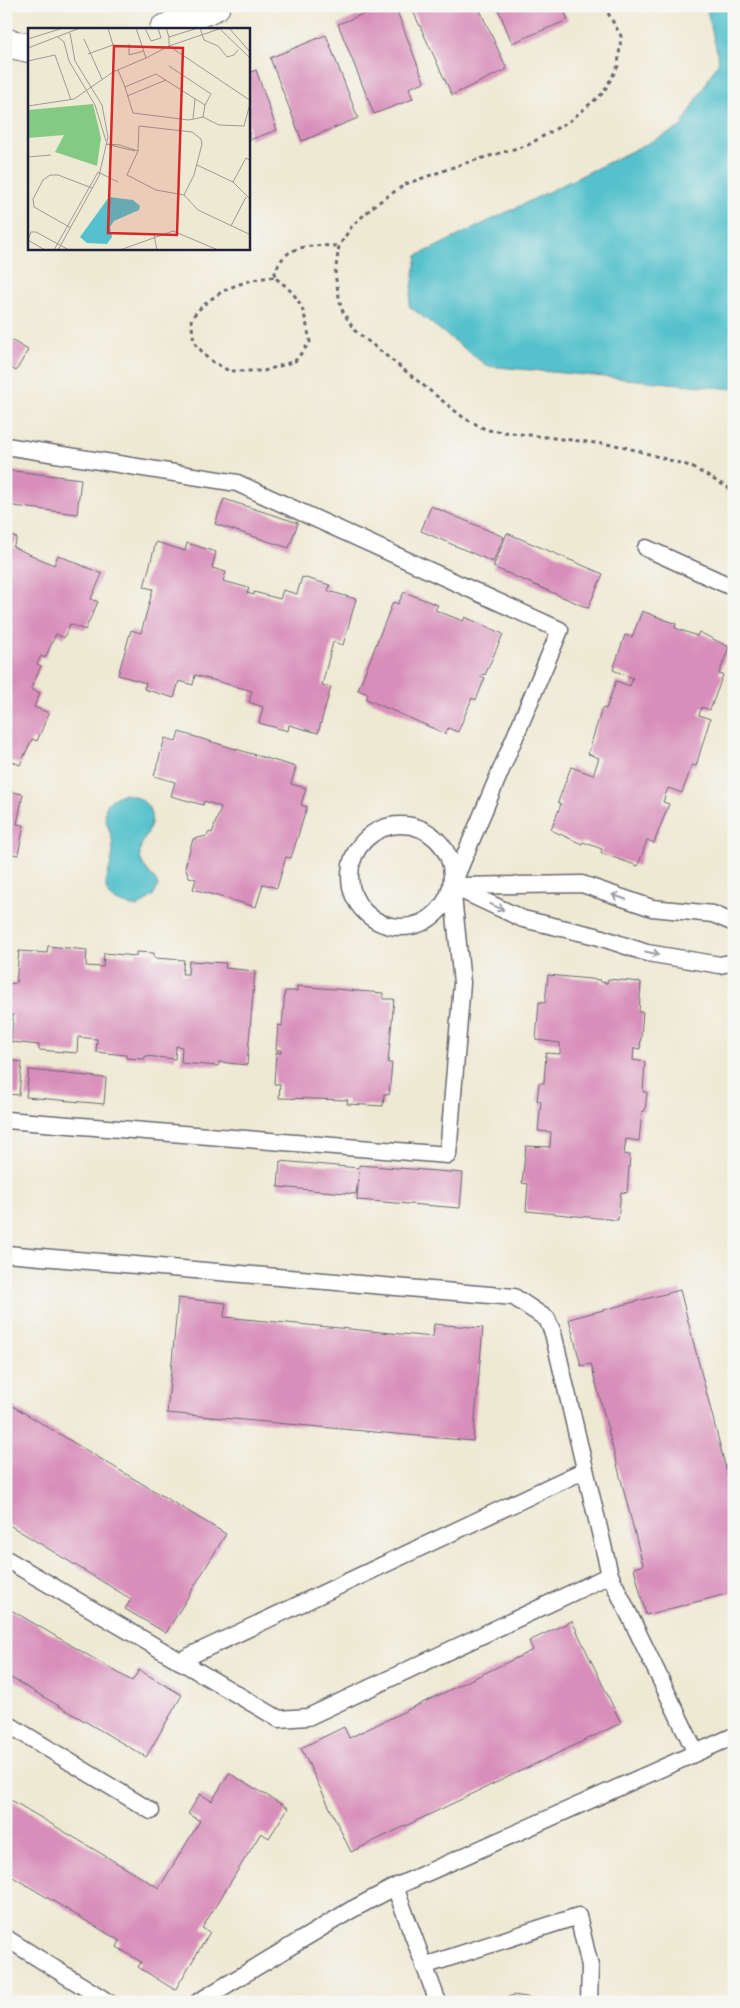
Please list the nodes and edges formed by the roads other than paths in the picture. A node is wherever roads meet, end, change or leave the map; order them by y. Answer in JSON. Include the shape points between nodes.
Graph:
{"nodes":[{"id":1,"x":216,"y":6,"type":"edge"},
{"id":2,"x":166,"y":28,"type":"edge"},
{"id":3,"x":6,"y":43,"type":"edge"},
{"id":4,"x":28,"y":48,"type":"edge"},
{"id":5,"x":6,"y":446,"type":"edge"},
{"id":6,"x":646,"y":548,"type":"dead end"},
{"id":7,"x":734,"y":588,"type":"edge"},
{"id":8,"x":452,"y":886,"type":"junction"},
{"id":9,"x":734,"y":923,"type":"edge"},
{"id":10,"x":734,"y":962,"type":"edge"},
{"id":11,"x":6,"y":1120,"type":"edge"},
{"id":12,"x":6,"y":1254,"type":"edge"},
{"id":13,"x":586,"y":1470,"type":"junction"},
{"id":14,"x":6,"y":1559,"type":"edge"},
{"id":15,"x":610,"y":1575,"type":"junction"},
{"id":16,"x":179,"y":1661,"type":"junction"},
{"id":17,"x":6,"y":1723,"type":"edge"},
{"id":18,"x":734,"y":1736,"type":"edge"},
{"id":19,"x":696,"y":1753,"type":"junction"},
{"id":20,"x":151,"y":1811,"type":"dead end"},
{"id":21,"x":395,"y":1887,"type":"junction"},
{"id":22,"x":6,"y":1938,"type":"edge"},
{"id":23,"x":424,"y":1966,"type":"junction"},
{"id":24,"x":108,"y":2002,"type":"edge"},
{"id":25,"x":198,"y":2002,"type":"edge"},
{"id":26,"x":438,"y":2002,"type":"edge"},
{"id":27,"x":589,"y":2002,"type":"edge"}],
"edges":[{"from":1,"to":2,"type":"street"},
{"from":3,"to":4,"type":"street"},
{"from":5,"to":8,"type":"lane","via":[[237,483],[560,630]]},
{"from":6,"to":7,"type":"lane"},
{"from":8,"to":8,"type":"lane","via":[[450,859],[435,837],[411,825],[384,827],[368,837],[361,842],[349,866],[351,894],[366,916],[391,928],[418,926],[426,921],[440,910]]},
{"from":9,"to":8,"type":"lane","one_way":true,"via":[[713,914],[652,908],[582,884]]},
{"from":8,"to":10,"type":"lane","one_way":true,"via":[[523,919],[647,952],[720,965]]},
{"from":8,"to":11,"type":"lane","via":[[462,983],[448,1155]]},
{"from":12,"to":13,"type":"lane","via":[[514,1297],[547,1319],[550,1326]]},
{"from":13,"to":15,"type":"lane"},
{"from":13,"to":16,"type":"lane"},
{"from":14,"to":16,"type":"lane"},
{"from":15,"to":16,"type":"lane","via":[[308,1717],[279,1718]]},
{"from":15,"to":19,"type":"lane"},
{"from":17,"to":20,"type":"lane"},
{"from":18,"to":19,"type":"lane"},
{"from":19,"to":21,"type":"lane"},
{"from":21,"to":23,"type":"lane"},
{"from":21,"to":25,"type":"lane"},
{"from":22,"to":24,"type":"lane"},
{"from":23,"to":26,"type":"lane"},
{"from":23,"to":27,"type":"lane","via":[[578,1916],[590,1966]]}]}
